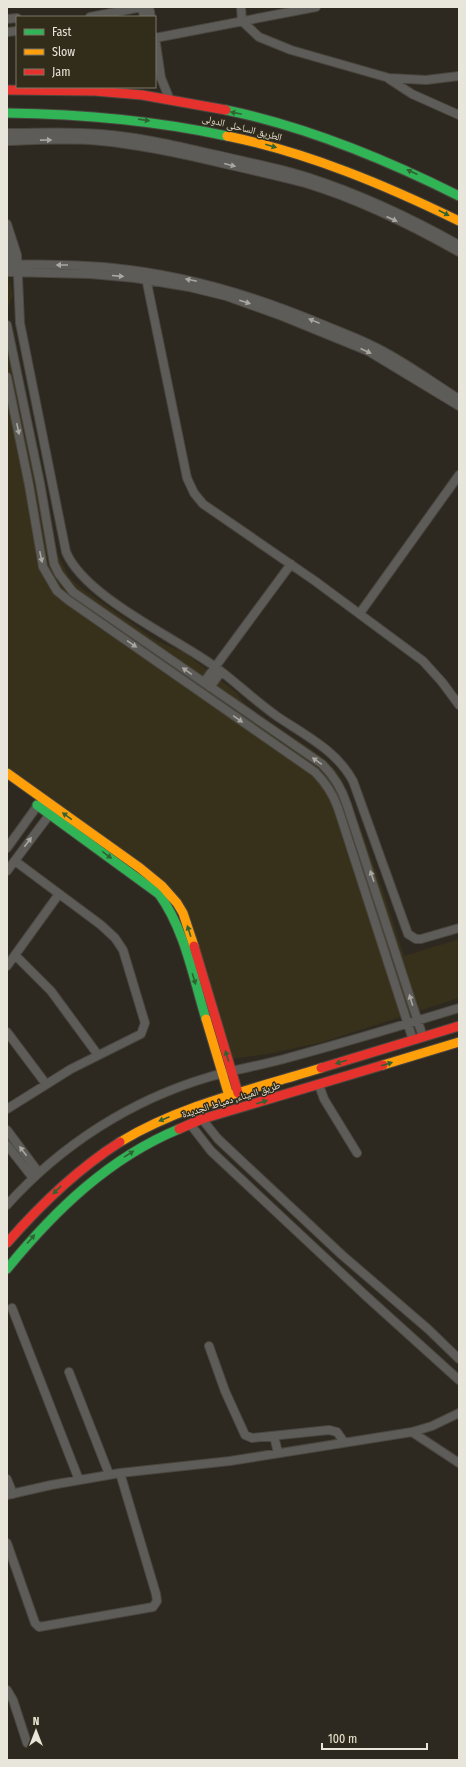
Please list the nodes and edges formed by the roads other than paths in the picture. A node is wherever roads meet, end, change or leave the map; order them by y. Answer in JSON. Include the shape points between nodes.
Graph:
{"nodes":[{"id":1,"x":142,"y":7,"type":"edge"},
{"id":2,"x":241,"y":7,"type":"edge"},
{"id":3,"x":316,"y":7,"type":"edge"},
{"id":4,"x":95,"y":16,"type":"edge"},
{"id":5,"x":242,"y":21,"type":"junction"},
{"id":6,"x":156,"y":37,"type":"edge"},
{"id":7,"x":156,"y":44,"type":"edge"},
{"id":8,"x":459,"y":76,"type":"edge"},
{"id":9,"x":389,"y":78,"type":"junction"},
{"id":10,"x":69,"y":88,"type":"edge"},
{"id":11,"x":142,"y":88,"type":"edge"},
{"id":12,"x":7,"y":90,"type":"edge"},
{"id":13,"x":137,"y":96,"type":"junction"},
{"id":14,"x":170,"y":101,"type":"junction"},
{"id":15,"x":7,"y":113,"type":"edge"},
{"id":16,"x":459,"y":115,"type":"edge"},
{"id":17,"x":7,"y":133,"type":"edge"},
{"id":18,"x":7,"y":141,"type":"edge"},
{"id":19,"x":459,"y":196,"type":"edge"},
{"id":20,"x":459,"y":221,"type":"edge"},
{"id":21,"x":7,"y":224,"type":"edge"},
{"id":22,"x":7,"y":245,"type":"edge"},
{"id":23,"x":459,"y":245,"type":"edge"},
{"id":24,"x":459,"y":252,"type":"edge"},
{"id":25,"x":7,"y":264,"type":"edge"},
{"id":26,"x":17,"y":268,"type":"junction"},
{"id":27,"x":7,"y":272,"type":"edge"},
{"id":28,"x":142,"y":272,"type":"junction"},
{"id":29,"x":146,"y":279,"type":"junction"},
{"id":30,"x":7,"y":326,"type":"edge"},
{"id":31,"x":7,"y":377,"type":"edge"},
{"id":32,"x":459,"y":399,"type":"edge"},
{"id":33,"x":459,"y":406,"type":"edge"},
{"id":34,"x":459,"y":475,"type":"edge"},
{"id":35,"x":291,"y":564,"type":"junction"},
{"id":36,"x":360,"y":613,"type":"junction"},
{"id":37,"x":218,"y":669,"type":"junction"},
{"id":38,"x":207,"y":685,"type":"junction"},
{"id":39,"x":459,"y":705,"type":"edge"},
{"id":40,"x":7,"y":773,"type":"edge"},
{"id":41,"x":7,"y":783,"type":"edge"},
{"id":42,"x":38,"y":805,"type":"junction"},
{"id":43,"x":50,"y":814,"type":"junction"},
{"id":44,"x":87,"y":836,"type":"junction"},
{"id":45,"x":7,"y":848,"type":"edge"},
{"id":46,"x":14,"y":861,"type":"junction"},
{"id":47,"x":7,"y":871,"type":"edge"},
{"id":48,"x":59,"y":894,"type":"junction"},
{"id":49,"x":459,"y":928,"type":"edge"},
{"id":50,"x":15,"y":954,"type":"junction"},
{"id":51,"x":7,"y":966,"type":"edge"},
{"id":52,"x":459,"y":1008,"type":"edge"},
{"id":53,"x":417,"y":1020,"type":"junction"},
{"id":54,"x":408,"y":1023,"type":"junction"},
{"id":55,"x":459,"y":1026,"type":"edge"},
{"id":56,"x":7,"y":1032,"type":"edge"},
{"id":57,"x":423,"y":1037,"type":"junction"},
{"id":58,"x":413,"y":1040,"type":"junction"},
{"id":59,"x":459,"y":1042,"type":"edge"},
{"id":60,"x":98,"y":1055,"type":"junction"},
{"id":61,"x":232,"y":1071,"type":"junction"},
{"id":62,"x":222,"y":1073,"type":"junction"},
{"id":63,"x":46,"y":1084,"type":"junction"},
{"id":64,"x":319,"y":1085,"type":"junction"},
{"id":65,"x":238,"y":1093,"type":"junction"},
{"id":66,"x":229,"y":1096,"type":"junction"},
{"id":67,"x":7,"y":1109,"type":"edge"},
{"id":68,"x":202,"y":1119,"type":"junction"},
{"id":69,"x":190,"y":1124,"type":"junction"},
{"id":70,"x":7,"y":1130,"type":"edge"},
{"id":71,"x":7,"y":1145,"type":"edge"},
{"id":72,"x":357,"y":1153,"type":"dead end"},
{"id":73,"x":36,"y":1175,"type":"junction"},
{"id":74,"x":7,"y":1205,"type":"edge"},
{"id":75,"x":7,"y":1243,"type":"edge"},
{"id":76,"x":7,"y":1269,"type":"edge"},
{"id":77,"x":12,"y":1308,"type":"dead end"},
{"id":78,"x":209,"y":1346,"type":"dead end"},
{"id":79,"x":459,"y":1359,"type":"edge"},
{"id":80,"x":69,"y":1372,"type":"dead end"},
{"id":81,"x":459,"y":1380,"type":"edge"},
{"id":82,"x":459,"y":1413,"type":"edge"},
{"id":83,"x":412,"y":1432,"type":"junction"},
{"id":84,"x":274,"y":1436,"type":"junction"},
{"id":85,"x":344,"y":1442,"type":"junction"},
{"id":86,"x":278,"y":1453,"type":"junction"},
{"id":87,"x":459,"y":1463,"type":"edge"},
{"id":88,"x":120,"y":1473,"type":"junction"},
{"id":89,"x":109,"y":1474,"type":"junction"},
{"id":90,"x":7,"y":1479,"type":"edge"},
{"id":91,"x":79,"y":1480,"type":"junction"},
{"id":92,"x":10,"y":1494,"type":"edge"},
{"id":93,"x":7,"y":1543,"type":"edge"},
{"id":94,"x":7,"y":1690,"type":"edge"},
{"id":95,"x":27,"y":1743,"type":"dead end"}],
"edges":[{"from":1,"to":4,"type":"street"},
{"from":2,"to":5,"type":"street"},
{"from":3,"to":5,"type":"street"},
{"from":5,"to":6,"type":"street"},
{"from":5,"to":9,"type":"street","via":[[259,37],[291,50]]},
{"from":7,"to":14,"type":"street","via":[[161,78]]},
{"from":8,"to":9,"type":"street","via":[[426,80]]},
{"from":9,"to":16,"type":"street","via":[[412,94]]},
{"from":10,"to":12,"type":"main road","name":"الطريق الساحلى الدولى"},
{"from":10,"to":13,"type":"main road","name":"الطريق الساحلى الدولى"},
{"from":11,"to":13,"type":"street"},
{"from":13,"to":14,"type":"main road","name":"الطريق الساحلى الدولى"},
{"from":19,"to":14,"type":"main road","name":"الطريق الساحلى الدولى","one_way":true,"via":[[360,150],[308,132],[254,117]]},
{"from":15,"to":20,"type":"main road","name":"الطريق الساحلى الدولى","one_way":true,"via":[[93,114],[198,128],[251,140],[354,172]]},
{"from":17,"to":23,"type":"street","via":[[69,132],[128,137],[262,165],[307,177],[358,196]]},
{"from":18,"to":24,"type":"street","one_way":true,"via":[[69,140],[128,144],[280,176],[356,202]]},
{"from":21,"to":26,"type":"street","via":[[17,255]]},
{"from":22,"to":26,"type":"street"},
{"from":25,"to":26,"type":"street"},
{"from":26,"to":27,"type":"street"},
{"from":28,"to":26,"type":"street","one_way":true,"via":[[90,266]]},
{"from":26,"to":29,"type":"street","one_way":true},
{"from":26,"to":37,"type":"street","via":[[20,323],[65,547],[70,561],[82,576],[130,612]]},
{"from":28,"to":29,"type":"street"},
{"from":32,"to":28,"type":"street","one_way":true,"via":[[376,348],[291,312],[214,286]]},
{"from":29,"to":33,"type":"street","one_way":true,"via":[[232,298],[339,339],[381,358]]},
{"from":29,"to":35,"type":"street","via":[[190,486],[203,504]]},
{"from":38,"to":30,"type":"street","one_way":true,"via":[[73,592],[59,574],[51,552],[39,476]]},
{"from":31,"to":54,"type":"street","one_way":true,"via":[[33,505],[40,554],[49,580],[68,600],[323,779],[336,803]]},
{"from":34,"to":36,"type":"street"},
{"from":35,"to":36,"type":"street"},
{"from":35,"to":37,"type":"street"},
{"from":36,"to":39,"type":"street","via":[[423,662]]},
{"from":37,"to":38,"type":"street"},
{"from":37,"to":49,"type":"street","via":[[256,701],[332,754],[344,766],[353,782],[408,934],[420,939]]},
{"from":53,"to":38,"type":"street","one_way":true,"via":[[376,889],[338,782],[322,764]]},
{"from":44,"to":40,"type":"main road","one_way":true},
{"from":41,"to":42,"type":"main road"},
{"from":42,"to":43,"type":"main road"},
{"from":42,"to":45,"type":"street"},
{"from":43,"to":44,"type":"main road"},
{"from":46,"to":43,"type":"street","one_way":true},
{"from":61,"to":44,"type":"main road","one_way":true,"via":[[192,939],[177,903],[162,886]]},
{"from":44,"to":62,"type":"main road","one_way":true,"via":[[159,894],[170,909],[179,928]]},
{"from":46,"to":47,"type":"street"},
{"from":46,"to":48,"type":"street"},
{"from":48,"to":50,"type":"street"},
{"from":48,"to":60,"type":"street","via":[[107,930],[119,943],[145,1024],[141,1034]]},
{"from":50,"to":51,"type":"street"},
{"from":50,"to":60,"type":"street","via":[[55,995]]},
{"from":52,"to":53,"type":"street"},
{"from":53,"to":54,"type":"street"},
{"from":53,"to":57,"type":"street"},
{"from":54,"to":58,"type":"street"},
{"from":54,"to":61,"type":"street","via":[[290,1058]]},
{"from":55,"to":57,"type":"main road","name":"طريق الميناء, دمياط الجديدة"},
{"from":56,"to":63,"type":"street"},
{"from":57,"to":58,"type":"main road","name":"طريق الميناء, دمياط الجديدة"},
{"from":58,"to":65,"type":"main road","name":"طريق الميناء, دمياط الجديدة","one_way":true},
{"from":64,"to":59,"type":"main road","name":"طريق الميناء, دمياط الجديدة","one_way":true},
{"from":60,"to":63,"type":"street"},
{"from":61,"to":62,"type":"street"},
{"from":61,"to":65,"type":"main road"},
{"from":62,"to":66,"type":"main road"},
{"from":62,"to":73,"type":"street","via":[[177,1088],[129,1110],[84,1136]]},
{"from":63,"to":67,"type":"street"},
{"from":68,"to":64,"type":"main road","name":"طريق الميناء, دمياط الجديدة","one_way":true},
{"from":64,"to":72,"type":"street","via":[[324,1099]]},
{"from":65,"to":66,"type":"main road","name":"طريق الميناء, دمياط الجديدة"},
{"from":66,"to":75,"type":"main road","name":"طريق الميناء, دمياط الجديدة","one_way":true,"via":[[163,1119],[100,1154],[49,1197]]},
{"from":68,"to":69,"type":"main road","name":"طريق الميناء, دمياط الجديدة"},
{"from":68,"to":79,"type":"street","via":[[218,1139],[342,1255]]},
{"from":76,"to":69,"type":"main road","name":"طريق الميناء, دمياط الجديدة","one_way":true,"via":[[53,1214],[96,1177],[137,1149]]},
{"from":69,"to":81,"type":"street","via":[[222,1161]]},
{"from":73,"to":70,"type":"street","one_way":true},
{"from":71,"to":73,"type":"street"},
{"from":73,"to":74,"type":"street"},
{"from":77,"to":91,"type":"street"},
{"from":78,"to":84,"type":"street","via":[[244,1433],[250,1438]]},
{"from":80,"to":89,"type":"street"},
{"from":82,"to":83,"type":"street"},
{"from":83,"to":85,"type":"street"},
{"from":83,"to":87,"type":"street"},
{"from":84,"to":85,"type":"street","via":[[329,1430],[337,1432]]},
{"from":84,"to":86,"type":"street"},
{"from":85,"to":86,"type":"street"},
{"from":86,"to":88,"type":"street"},
{"from":88,"to":89,"type":"street"},
{"from":88,"to":93,"type":"street","via":[[156,1594],[157,1601],[153,1607],[39,1627],[35,1624]]},
{"from":89,"to":91,"type":"street"},
{"from":90,"to":92,"type":"street"},
{"from":91,"to":92,"type":"street"},
{"from":94,"to":95,"type":"street","via":[[13,1700]]}]}
